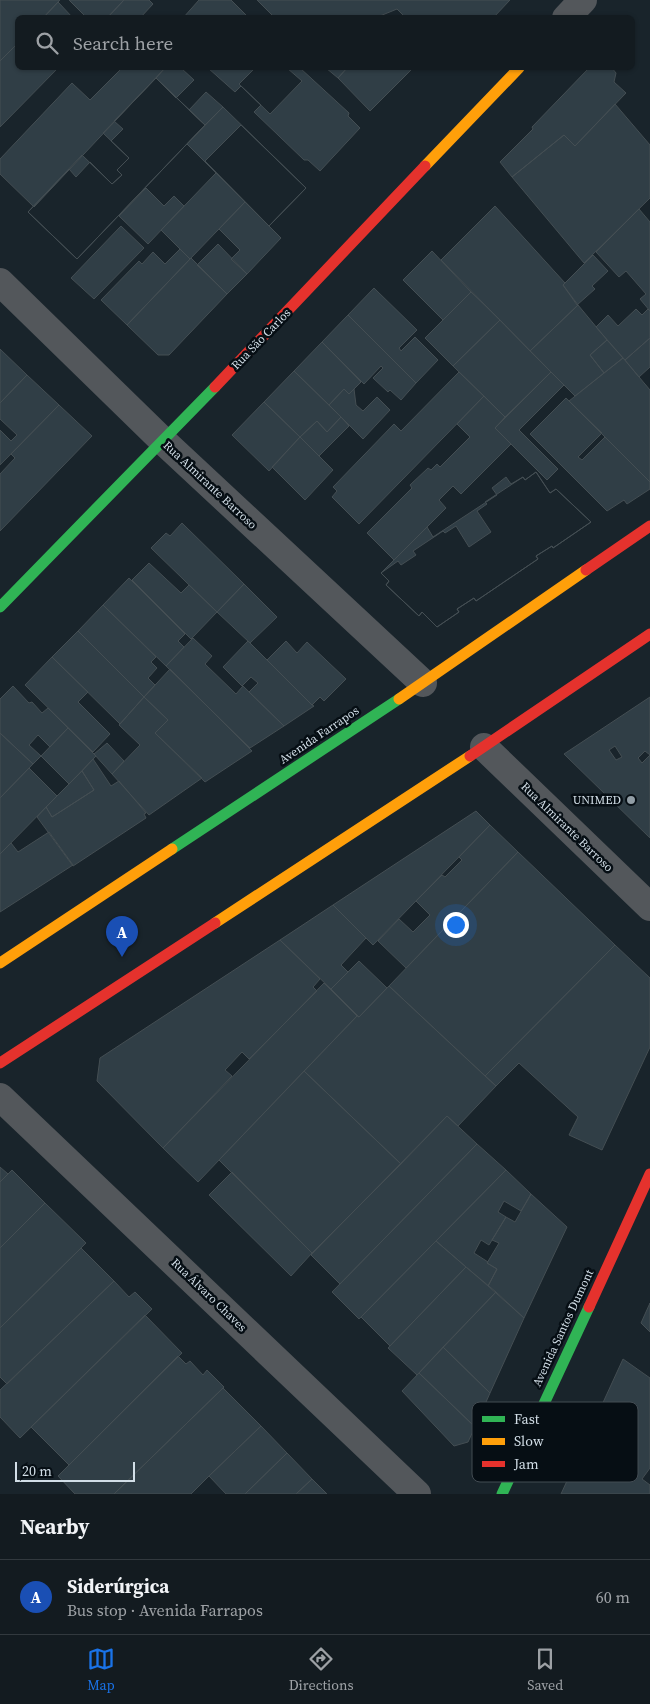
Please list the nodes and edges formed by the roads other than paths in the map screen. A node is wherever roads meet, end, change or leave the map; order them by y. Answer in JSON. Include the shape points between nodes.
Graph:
{"nodes":[{"id":1,"x":583,"y":0,"type":"edge"},
{"id":2,"x":569,"y":15,"type":"edge"},
{"id":3,"x":517,"y":70,"type":"edge"},
{"id":4,"x":0,"y":282,"type":"edge"},
{"id":5,"x":163,"y":441,"type":"junction"},
{"id":6,"x":650,"y":526,"type":"edge"},
{"id":7,"x":0,"y":607,"type":"edge"},
{"id":8,"x":650,"y":634,"type":"edge"},
{"id":9,"x":423,"y":683,"type":"junction"},
{"id":10,"x":484,"y":747,"type":"junction"},
{"id":11,"x":650,"y":907,"type":"edge"},
{"id":12,"x":0,"y":963,"type":"edge"},
{"id":13,"x":0,"y":1063,"type":"edge"},
{"id":14,"x":0,"y":1097,"type":"edge"},
{"id":15,"x":650,"y":1174,"type":"edge"},
{"id":16,"x":545,"y":1402,"type":"edge"},
{"id":17,"x":508,"y":1482,"type":"edge"},
{"id":18,"x":417,"y":1494,"type":"edge"},
{"id":19,"x":502,"y":1494,"type":"edge"}],
"edges":[{"from":1,"to":2,"type":"street"},
{"from":3,"to":5,"type":"main road","name":"Rua São Carlos"},
{"from":4,"to":5,"type":"street","name":"Rua Almirante Barroso"},
{"from":5,"to":7,"type":"main road","name":"Rua São Carlos"},
{"from":5,"to":9,"type":"street","name":"Rua Almirante Barroso"},
{"from":6,"to":9,"type":"main road","name":"Avenida Farrapos"},
{"from":8,"to":10,"type":"main road"},
{"from":9,"to":12,"type":"main road","name":"Avenida Farrapos"},
{"from":10,"to":11,"type":"street","name":"Rua Almirante Barroso"},
{"from":10,"to":13,"type":"main road"},
{"from":14,"to":18,"type":"street","name":"Rua Álvaro Chaves"},
{"from":15,"to":16,"type":"main road","name":"Avenida Santos Dumont"},
{"from":17,"to":19,"type":"main road","name":"Avenida Santos Dumont"}]}
